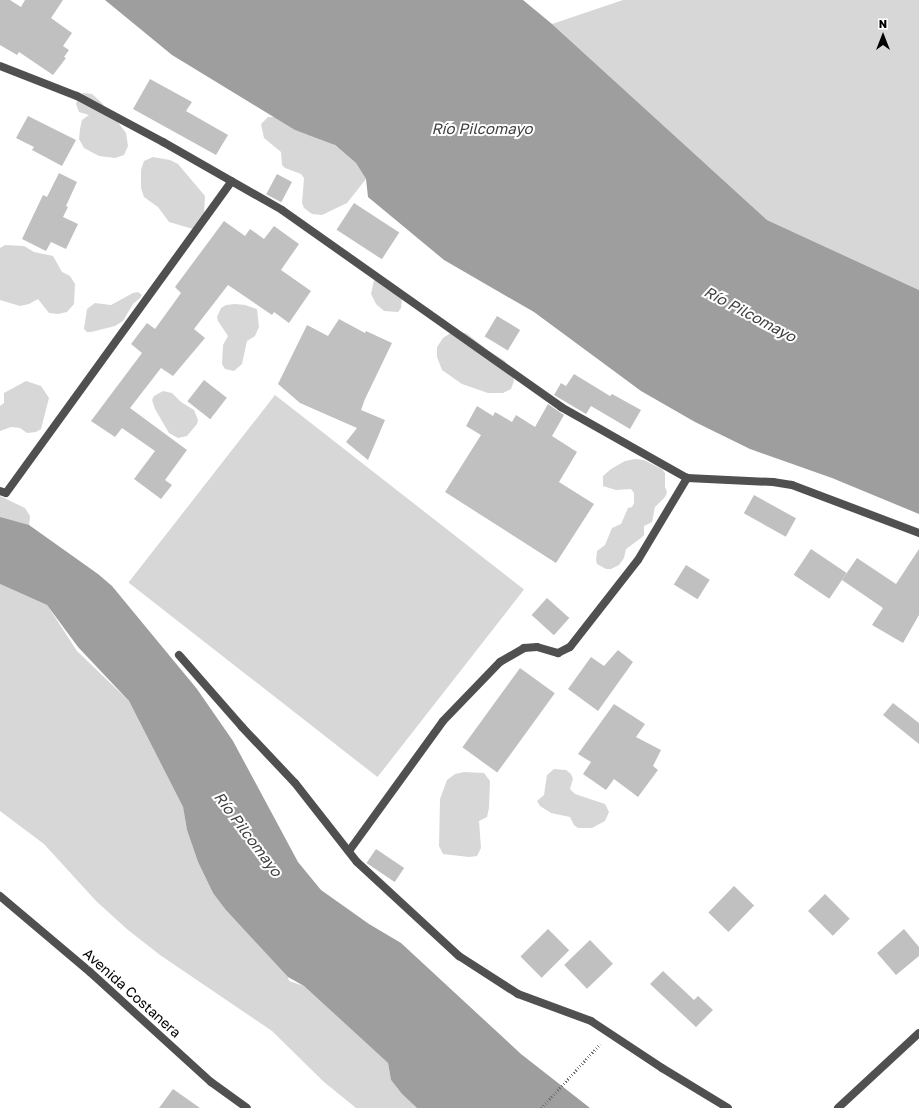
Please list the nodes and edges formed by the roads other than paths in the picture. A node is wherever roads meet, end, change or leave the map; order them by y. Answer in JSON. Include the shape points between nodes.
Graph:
{"nodes":[{"id":1,"x":0,"y":66,"type":"edge"},
{"id":2,"x":232,"y":181,"type":"junction"},
{"id":3,"x":687,"y":478,"type":"junction"},
{"id":4,"x":0,"y":491,"type":"edge"},
{"id":5,"x":919,"y":533,"type":"edge"},
{"id":6,"x":179,"y":655,"type":"dead end"},
{"id":7,"x":349,"y":851,"type":"junction"},
{"id":8,"x":0,"y":896,"type":"edge"},
{"id":9,"x":919,"y":1033,"type":"edge"},
{"id":10,"x":247,"y":1108,"type":"edge"},
{"id":11,"x":728,"y":1108,"type":"edge"},
{"id":12,"x":838,"y":1108,"type":"edge"}],
"edges":[{"from":1,"to":2,"type":"street","via":[[77,96]]},
{"from":2,"to":3,"type":"street","via":[[282,210],[561,408]]},
{"from":2,"to":4,"type":"street","via":[[6,493]]},
{"from":3,"to":5,"type":"street","via":[[792,485]]},
{"from":3,"to":7,"type":"street","via":[[638,560],[570,647],[558,653],[537,647],[524,648],[500,662],[443,721]]},
{"from":6,"to":7,"type":"street","via":[[295,783]]},
{"from":7,"to":11,"type":"street","via":[[357,862],[459,956],[518,994],[591,1021]]},
{"from":8,"to":10,"type":"street","name":"Avenida Costanera","via":[[90,972],[211,1082]]},
{"from":9,"to":12,"type":"street"}]}
